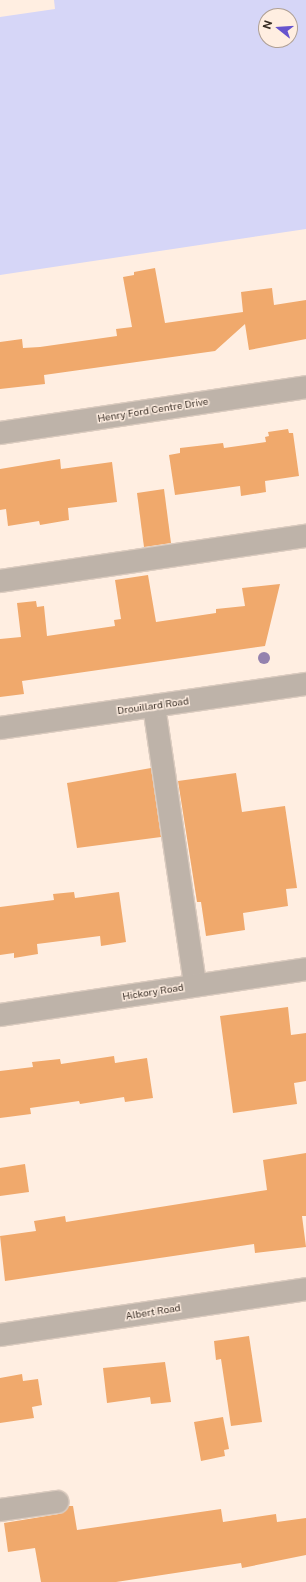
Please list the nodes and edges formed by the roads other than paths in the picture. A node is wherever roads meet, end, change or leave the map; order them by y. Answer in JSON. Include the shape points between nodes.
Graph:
{"nodes":[{"id":1,"x":306,"y":387,"type":"edge"},
{"id":2,"x":0,"y":433,"type":"edge"},
{"id":3,"x":306,"y":536,"type":"edge"},
{"id":4,"x":0,"y":581,"type":"edge"},
{"id":5,"x":306,"y":684,"type":"edge"},
{"id":6,"x":154,"y":706,"type":"junction"},
{"id":7,"x":0,"y":728,"type":"edge"},
{"id":8,"x":306,"y":968,"type":"edge"},
{"id":9,"x":195,"y":985,"type":"junction"},
{"id":10,"x":0,"y":1014,"type":"edge"},
{"id":11,"x":306,"y":1290,"type":"edge"},
{"id":12,"x":0,"y":1335,"type":"edge"},
{"id":13,"x":57,"y":1502,"type":"dead end"},
{"id":14,"x":0,"y":1510,"type":"edge"}],
"edges":[{"from":1,"to":2,"type":"street","name":"Henry Ford Centre Drive"},
{"from":3,"to":4,"type":"street"},
{"from":5,"to":6,"type":"street","name":"Drouillard Road"},
{"from":6,"to":7,"type":"street","name":"Drouillard Road"},
{"from":6,"to":9,"type":"street"},
{"from":8,"to":9,"type":"street","name":"Hickory Road"},
{"from":9,"to":10,"type":"street","name":"Hickory Road"},
{"from":11,"to":12,"type":"street","name":"Albert Road"},
{"from":13,"to":14,"type":"street"}]}
